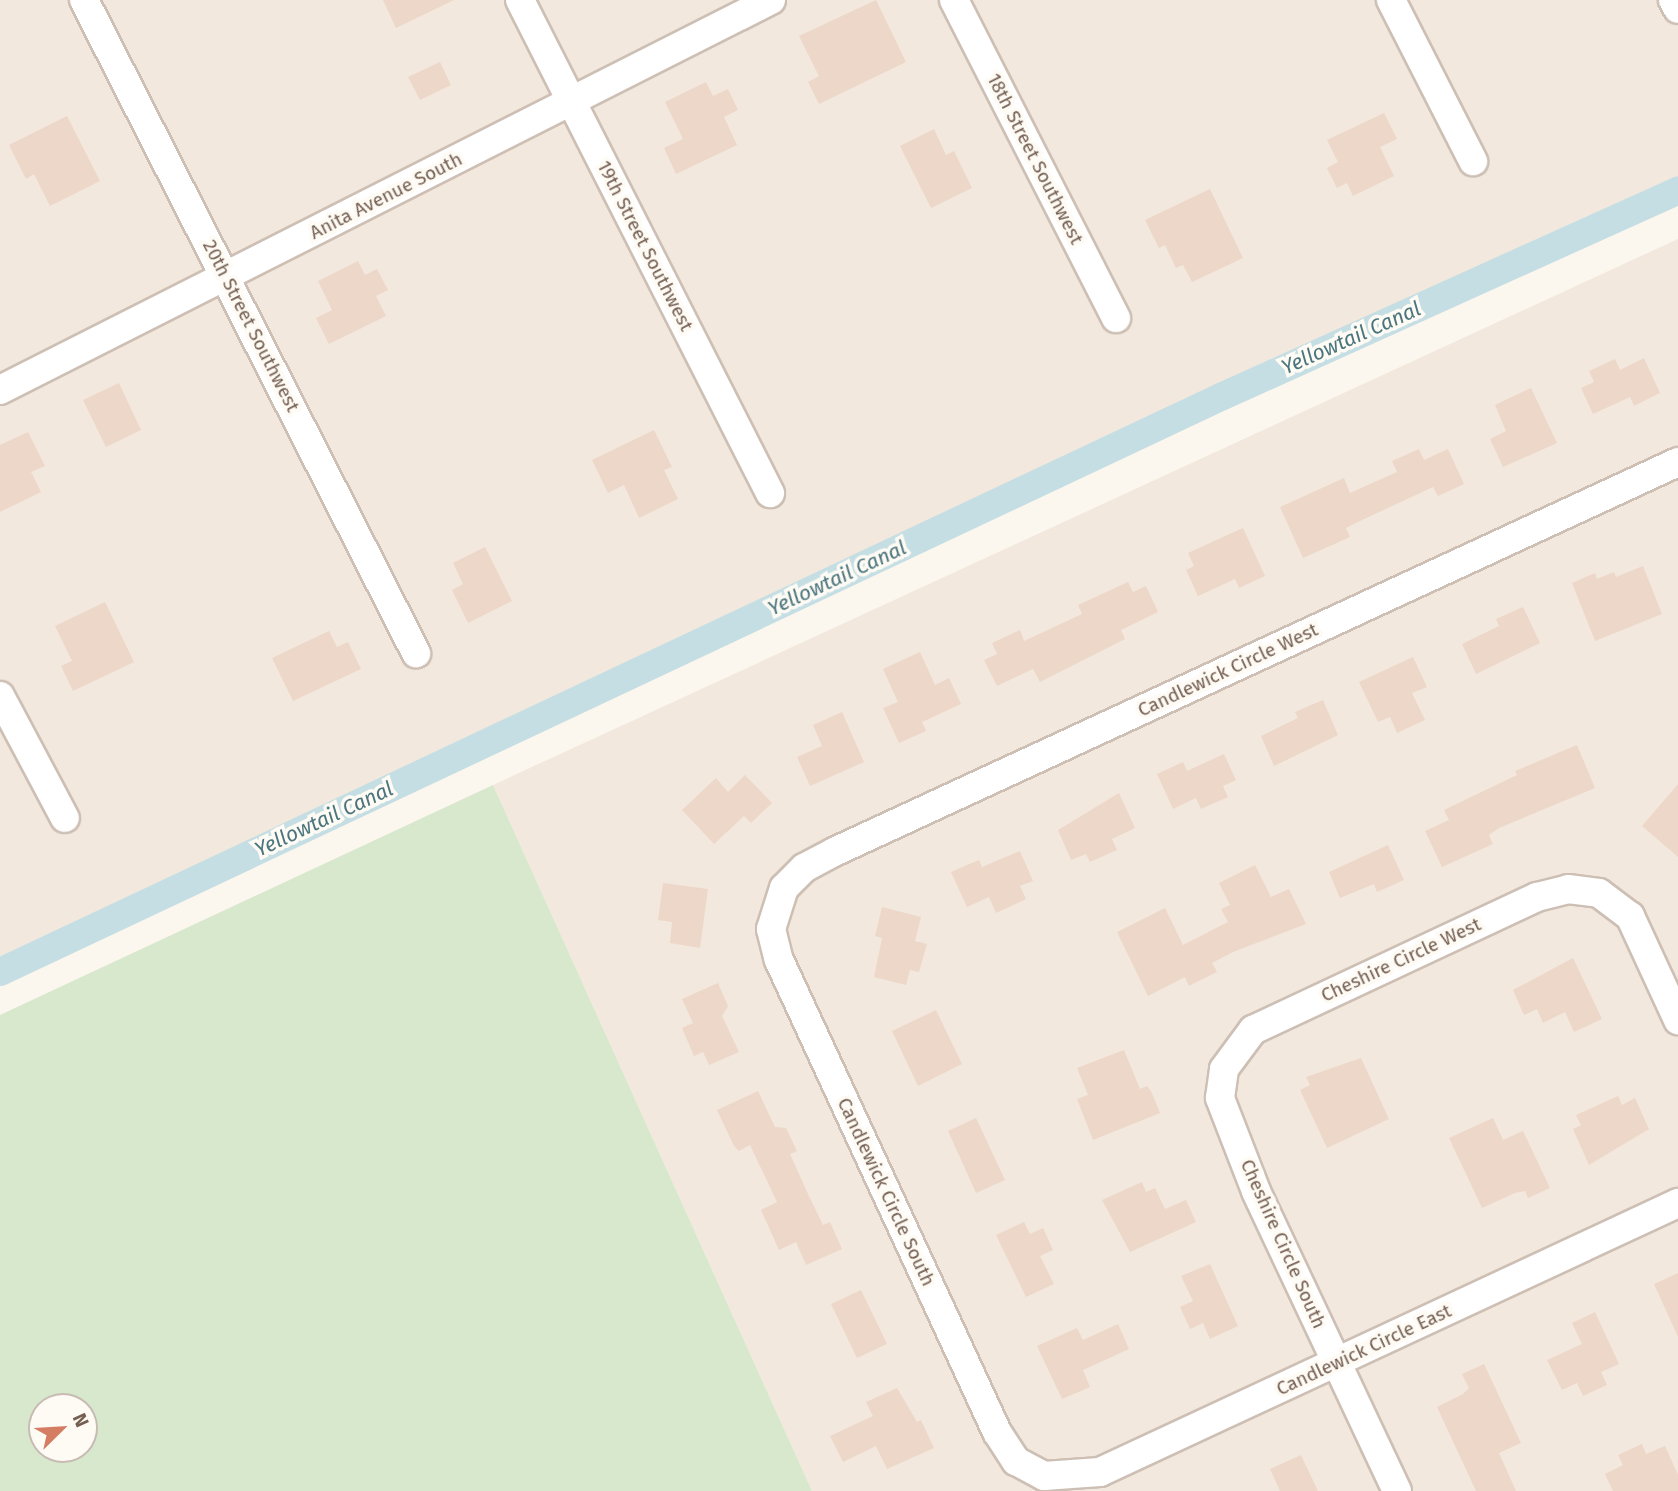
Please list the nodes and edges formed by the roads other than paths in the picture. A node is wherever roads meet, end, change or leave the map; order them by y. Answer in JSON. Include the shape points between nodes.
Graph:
{"nodes":[{"id":1,"x":84,"y":0,"type":"edge"},
{"id":2,"x":520,"y":0,"type":"edge"},
{"id":3,"x":771,"y":0,"type":"edge"},
{"id":4,"x":954,"y":0,"type":"edge"},
{"id":5,"x":1391,"y":0,"type":"edge"},
{"id":6,"x":1674,"y":0,"type":"edge"},
{"id":7,"x":1678,"y":9,"type":"edge"},
{"id":8,"x":572,"y":101,"type":"junction"},
{"id":9,"x":1473,"y":161,"type":"dead end"},
{"id":10,"x":225,"y":275,"type":"junction"},
{"id":11,"x":1116,"y":318,"type":"dead end"},
{"id":12,"x":0,"y":390,"type":"edge"},
{"id":13,"x":1678,"y":462,"type":"edge"},
{"id":14,"x":770,"y":493,"type":"dead end"},
{"id":15,"x":416,"y":653,"type":"dead end"},
{"id":16,"x":0,"y":696,"type":"edge"},
{"id":17,"x":65,"y":818,"type":"dead end"},
{"id":18,"x":784,"y":888,"type":"joint"},
{"id":19,"x":1678,"y":1020,"type":"edge"},
{"id":20,"x":1224,"y":1069,"type":"joint"},
{"id":21,"x":1678,"y":1203,"type":"edge"},
{"id":22,"x":1338,"y":1362,"type":"junction"},
{"id":23,"x":1044,"y":1476,"type":"joint"},
{"id":24,"x":1397,"y":1491,"type":"edge"}],
"edges":[{"from":1,"to":10,"type":"street","name":"20th Street Southwest"},
{"from":2,"to":8,"type":"street","name":"19th Street Southwest"},
{"from":3,"to":8,"type":"street","name":"Anita Avenue South"},
{"from":4,"to":11,"type":"street","name":"18th Street Southwest"},
{"from":5,"to":9,"type":"street"},
{"from":6,"to":7,"type":"street"},
{"from":8,"to":10,"type":"street","name":"Anita Avenue South"},
{"from":8,"to":14,"type":"street","name":"19th Street Southwest"},
{"from":10,"to":12,"type":"street","name":"Anita Avenue South"},
{"from":10,"to":15,"type":"street","name":"20th Street Southwest"},
{"from":13,"to":18,"type":"street","name":"Candlewick Circle West","via":[[836,851],[804,868]]},
{"from":16,"to":17,"type":"street"},
{"from":18,"to":23,"type":"street","name":"Candlewick Circle South","via":[[771,929],[779,960],[997,1432],[1016,1461]]},
{"from":19,"to":20,"type":"street","name":"Cheshire Circle West","via":[[1630,916],[1599,893],[1568,889],[1537,897],[1253,1030]]},
{"from":20,"to":22,"type":"street","name":"Cheshire Circle South","via":[[1220,1098],[1247,1168]]},
{"from":21,"to":22,"type":"street","name":"Candlewick Circle East"},
{"from":22,"to":23,"type":"street","name":"Candlewick Circle East","via":[[1100,1472]]},
{"from":22,"to":24,"type":"street","name":"Cheshire Circle South"}]}
